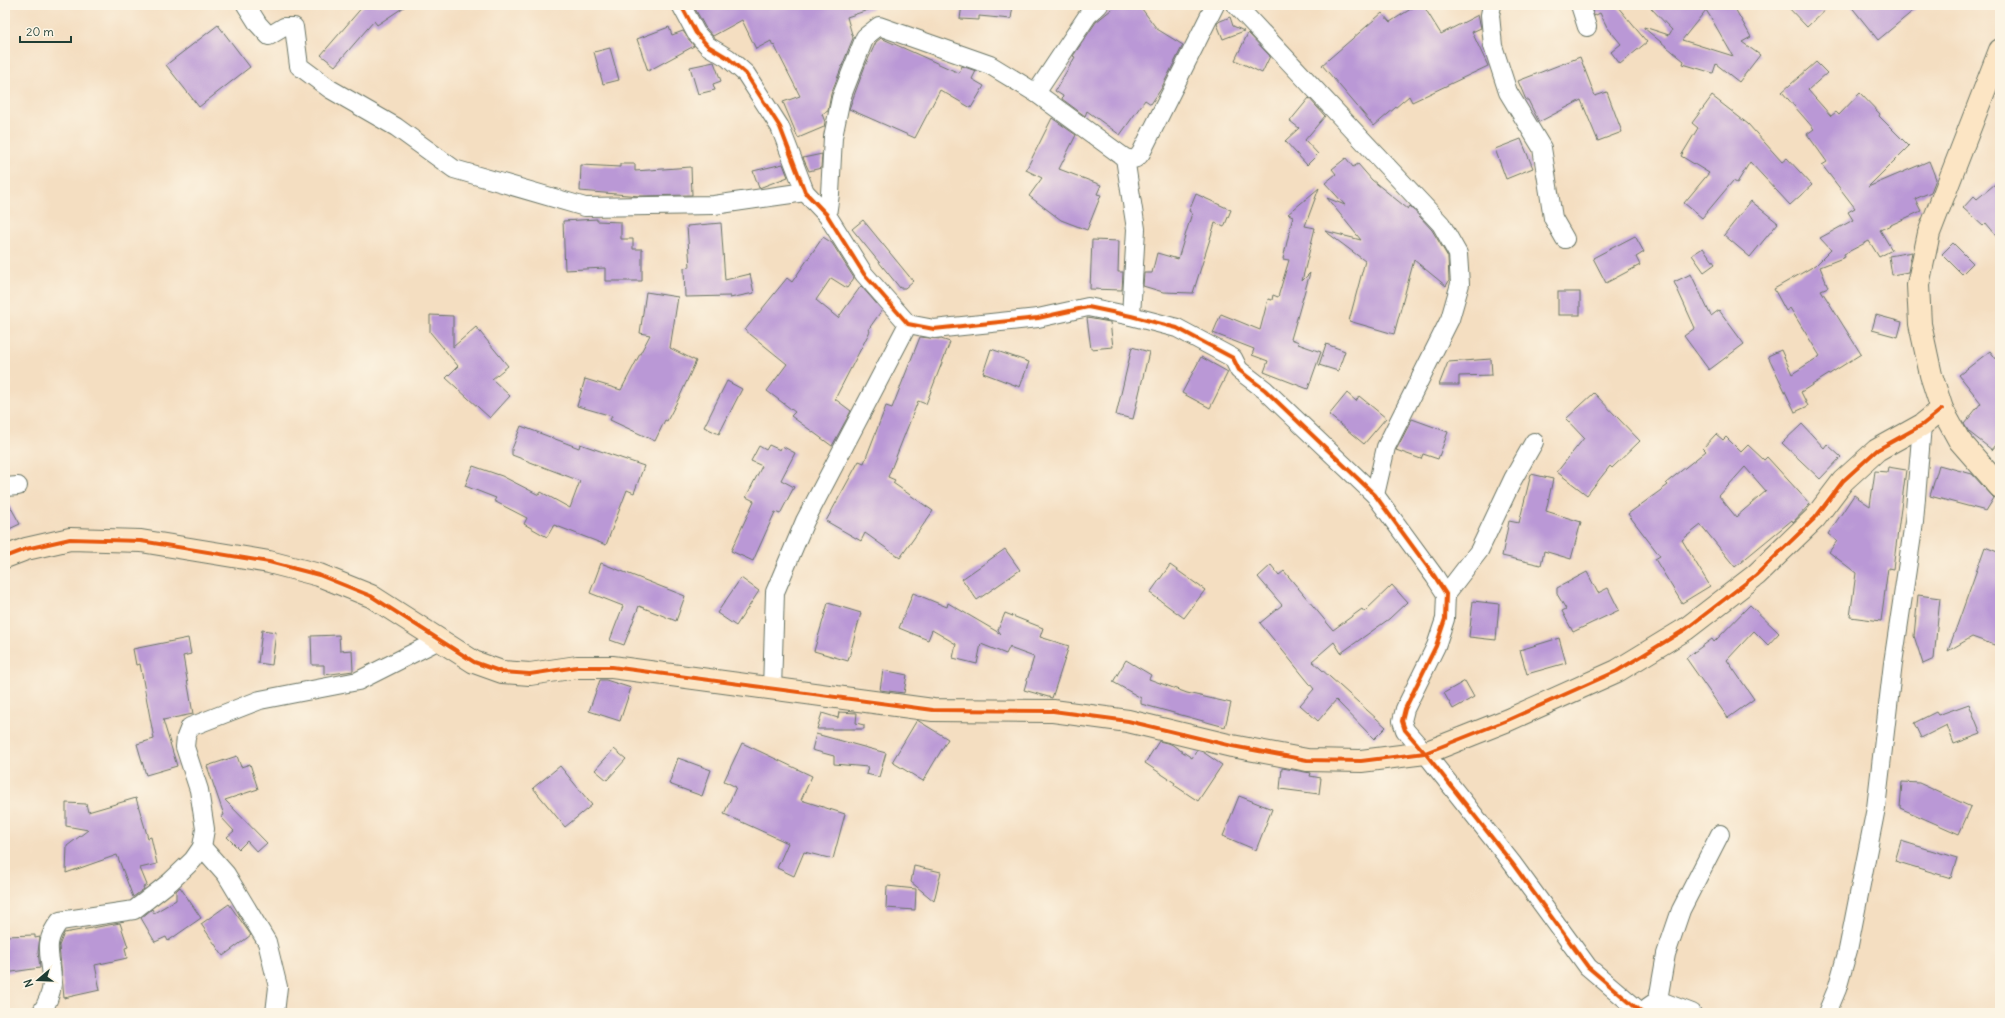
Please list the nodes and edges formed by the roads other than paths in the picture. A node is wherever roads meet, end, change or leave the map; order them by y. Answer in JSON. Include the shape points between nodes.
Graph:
{"nodes":[{"id":1,"x":246,"y":5,"type":"edge"},
{"id":2,"x":681,"y":5,"type":"edge"},
{"id":3,"x":1100,"y":5,"type":"edge"},
{"id":4,"x":1215,"y":5,"type":"edge"},
{"id":5,"x":1236,"y":5,"type":"edge"},
{"id":6,"x":1492,"y":5,"type":"edge"},
{"id":7,"x":1580,"y":5,"type":"edge"},
{"id":8,"x":1587,"y":27,"type":"dead end"},
{"id":9,"x":2000,"y":50,"type":"edge"},
{"id":10,"x":1036,"y":93,"type":"junction"},
{"id":11,"x":1125,"y":158,"type":"junction"},
{"id":12,"x":805,"y":192,"type":"junction"},
{"id":13,"x":827,"y":215,"type":"junction"},
{"id":14,"x":1566,"y":239,"type":"dead end"},
{"id":15,"x":1131,"y":316,"type":"junction"},
{"id":16,"x":908,"y":324,"type":"junction"},
{"id":17,"x":1942,"y":409,"type":"junction"},
{"id":18,"x":1922,"y":425,"type":"junction"},
{"id":19,"x":1534,"y":442,"type":"dead end"},
{"id":20,"x":2000,"y":487,"type":"edge"},
{"id":21,"x":1375,"y":496,"type":"junction"},
{"id":22,"x":5,"y":557,"type":"edge"},
{"id":23,"x":1446,"y":594,"type":"junction"},
{"id":24,"x":439,"y":640,"type":"junction"},
{"id":25,"x":772,"y":689,"type":"junction"},
{"id":26,"x":1425,"y":753,"type":"junction"},
{"id":27,"x":1720,"y":834,"type":"dead end"},
{"id":28,"x":202,"y":847,"type":"junction"},
{"id":29,"x":1658,"y":1000,"type":"junction"},
{"id":30,"x":41,"y":1013,"type":"edge"},
{"id":31,"x":275,"y":1013,"type":"edge"},
{"id":32,"x":1641,"y":1013,"type":"edge"},
{"id":33,"x":1692,"y":1013,"type":"edge"},
{"id":34,"x":1826,"y":1013,"type":"edge"}],
"edges":[{"from":1,"to":12,"type":"street","via":[[269,36],[284,27],[294,27],[299,66],[330,89],[396,127],[454,169],[586,207],[714,205]]},
{"from":2,"to":12,"type":"street","via":[[696,33],[708,46],[728,58],[746,74],[780,127]]},
{"from":3,"to":10,"type":"street","via":[[1088,15]]},
{"from":4,"to":11,"type":"street","via":[[1141,153],[1138,158],[1132,160]]},
{"from":5,"to":21,"type":"street","via":[[1441,224],[1458,254],[1460,284],[1450,319],[1386,447]]},
{"from":6,"to":14,"type":"street","via":[[1490,15],[1493,46],[1508,92],[1542,148],[1553,218]]},
{"from":7,"to":8,"type":"street"},
{"from":9,"to":17,"type":"street","via":[[1929,233],[1918,285],[1920,324],[1931,375]]},
{"from":10,"to":11,"type":"street"},
{"from":10,"to":13,"type":"street","via":[[990,65],[879,26],[865,37],[841,98],[833,137]]},
{"from":11,"to":15,"type":"street","via":[[1136,229]]},
{"from":12,"to":13,"type":"street"},
{"from":13,"to":16,"type":"street","via":[[864,274]]},
{"from":15,"to":16,"type":"street","via":[[1088,307],[1038,318],[934,329]]},
{"from":15,"to":21,"type":"street","via":[[1177,328],[1234,358],[1240,370],[1265,390]]},
{"from":16,"to":25,"type":"street","via":[[805,521],[775,592]]},
{"from":17,"to":18,"type":"street"},
{"from":17,"to":20,"type":"street","via":[[1960,440]]},
{"from":18,"to":26,"type":"street","via":[[1877,450],[1843,481],[1815,518],[1756,575],[1686,629],[1617,671],[1508,720]]},
{"from":18,"to":34,"type":"street","via":[[1914,522],[1893,663],[1876,808],[1848,950],[1838,989]]},
{"from":19,"to":23,"type":"street","via":[[1513,479],[1479,551]]},
{"from":21,"to":23,"type":"street"},
{"from":22,"to":24,"type":"street","via":[[26,549],[70,539],[142,541],[269,562],[319,575],[371,596]]},
{"from":23,"to":26,"type":"street","via":[[1445,619],[1436,646],[1405,709],[1402,721],[1405,730]]},
{"from":24,"to":25,"type":"street","via":[[474,662],[502,672],[530,674],[577,667],[612,667]]},
{"from":24,"to":28,"type":"street","via":[[358,681],[260,700],[190,727],[185,748],[200,790],[205,829]]},
{"from":25,"to":26,"type":"street","via":[[934,710],[1053,711],[1128,721],[1232,746],[1307,760],[1361,761]]},
{"from":26,"to":32,"type":"street","via":[[1512,863],[1588,966]]},
{"from":27,"to":29,"type":"street","via":[[1681,910],[1666,954]]},
{"from":28,"to":30,"type":"street","via":[[176,876],[134,910],[60,921],[51,931],[48,945],[52,984],[48,1003]]},
{"from":28,"to":31,"type":"street","via":[[226,874],[267,942],[278,987]]},
{"from":29,"to":32,"type":"street"},
{"from":29,"to":33,"type":"street"}]}
